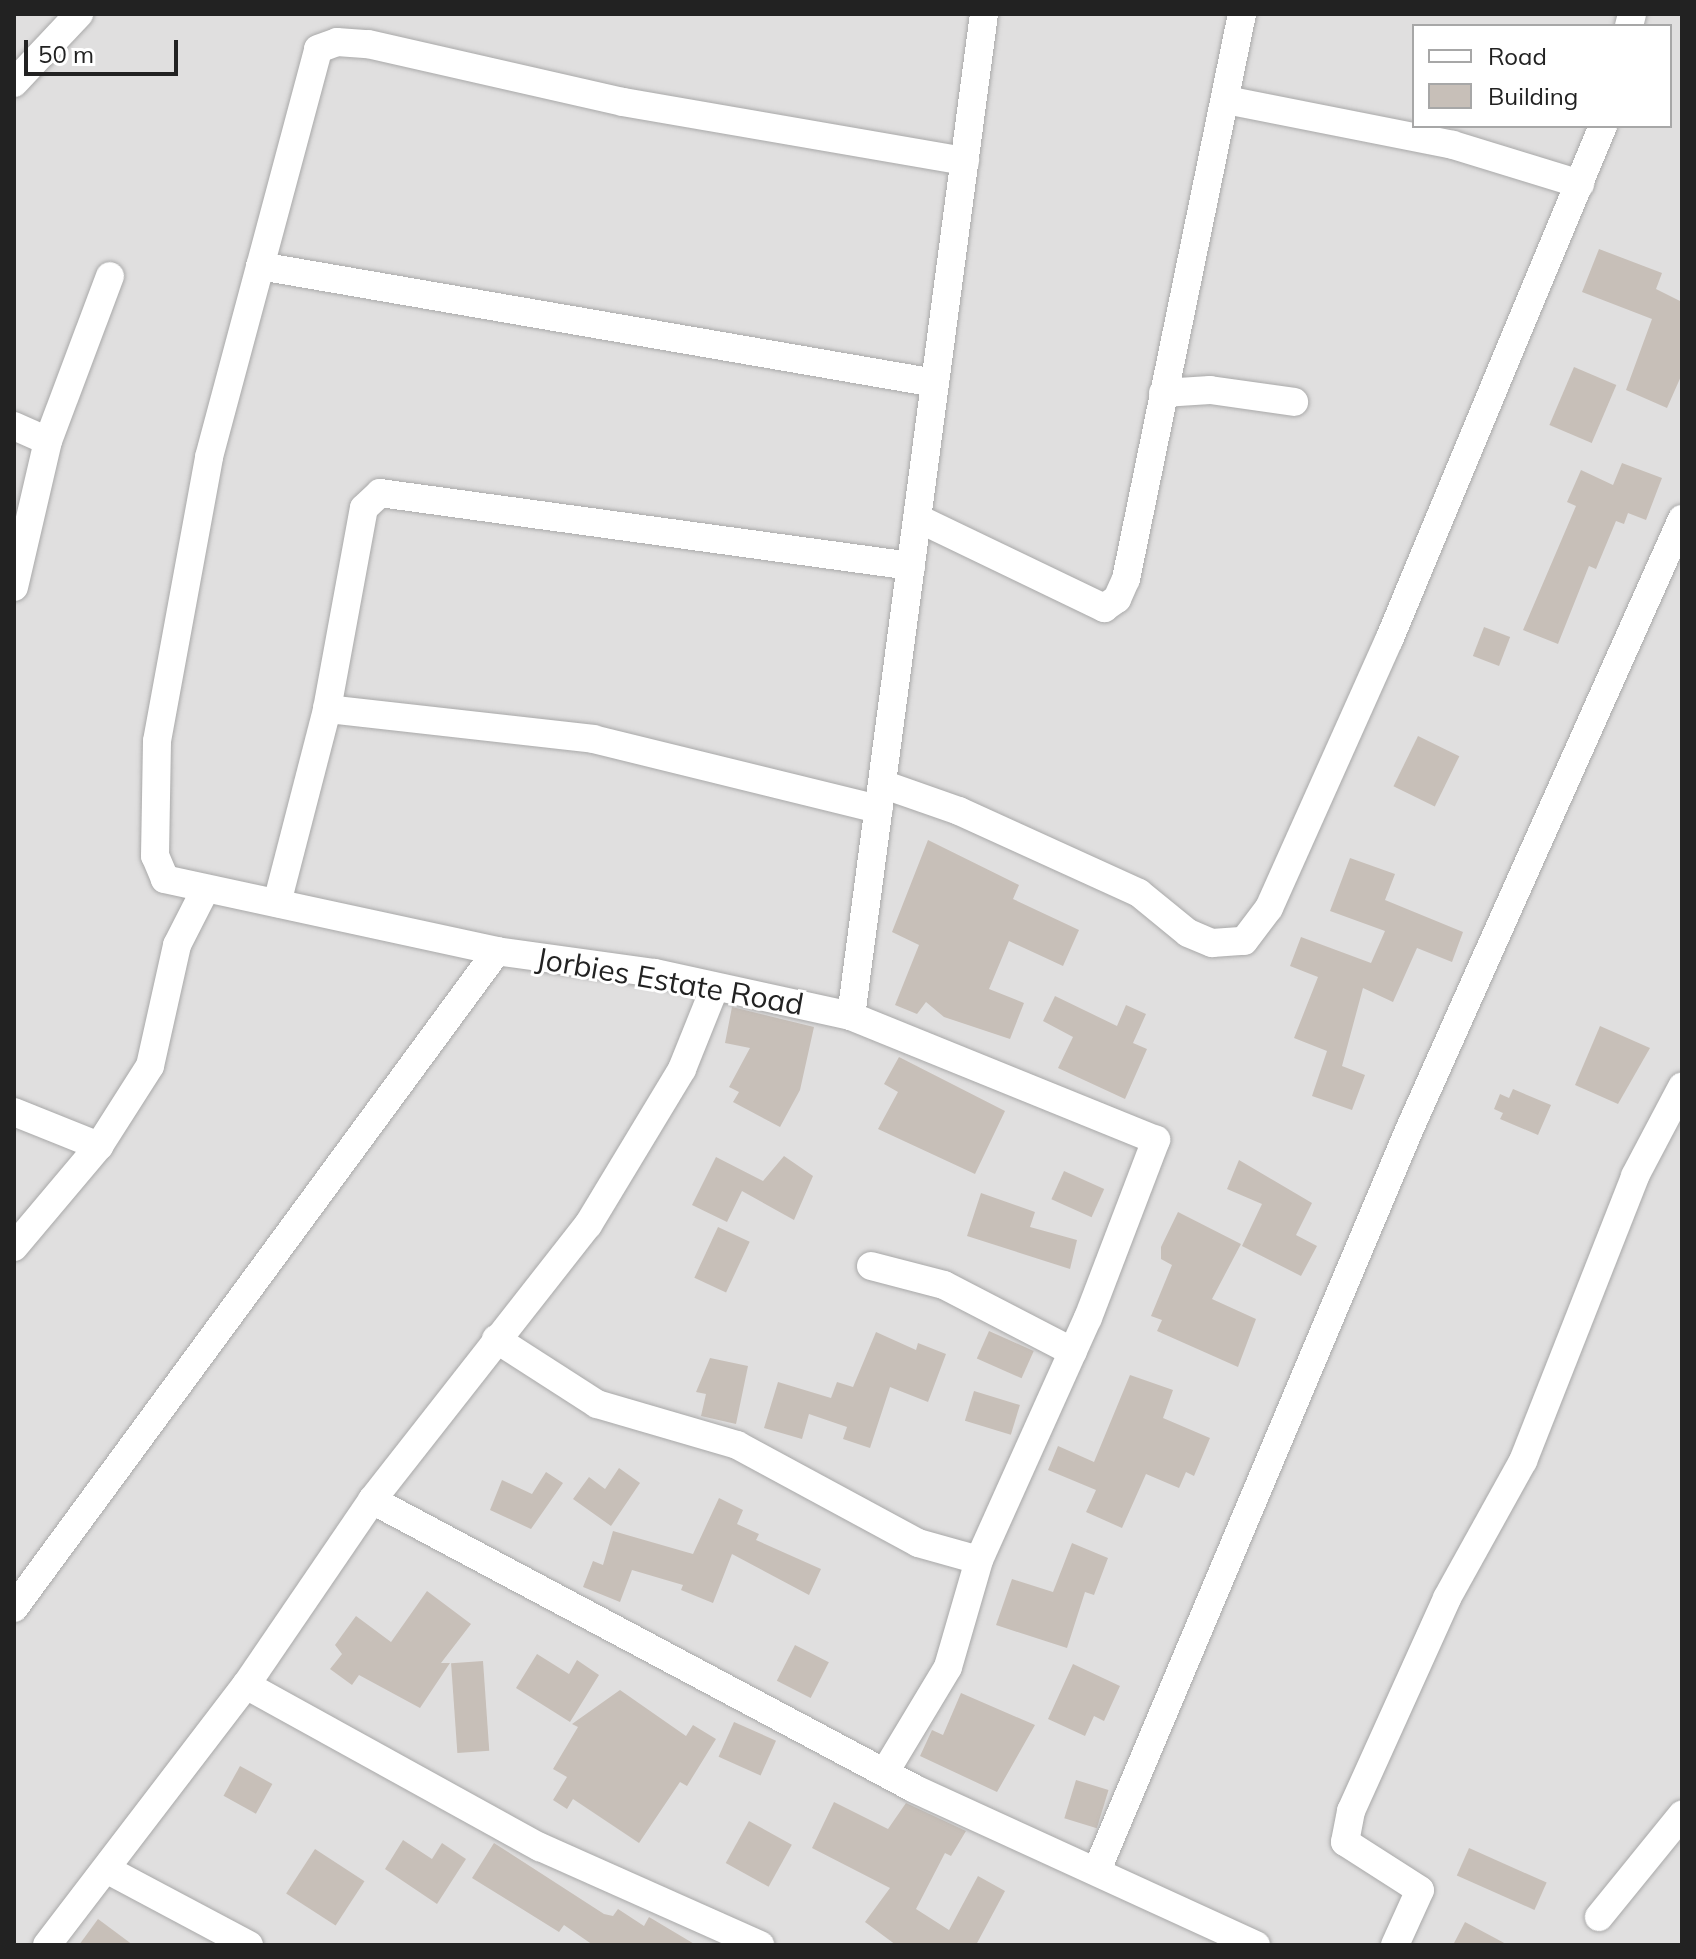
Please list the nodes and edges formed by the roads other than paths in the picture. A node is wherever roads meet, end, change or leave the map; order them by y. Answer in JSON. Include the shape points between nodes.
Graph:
{"nodes":[{"id":1,"x":79,"y":14,"type":"edge"},
{"id":2,"x":984,"y":14,"type":"edge"},
{"id":3,"x":1242,"y":14,"type":"edge"},
{"id":4,"x":14,"y":83,"type":"edge"},
{"id":5,"x":1226,"y":100,"type":"junction"},
{"id":6,"x":1602,"y":128,"type":"edge"},
{"id":7,"x":965,"y":161,"type":"junction"},
{"id":8,"x":1580,"y":184,"type":"junction"},
{"id":9,"x":260,"y":266,"type":"junction"},
{"id":10,"x":110,"y":276,"type":"dead end"},
{"id":11,"x":935,"y":383,"type":"junction"},
{"id":12,"x":1163,"y":393,"type":"junction"},
{"id":13,"x":1294,"y":402,"type":"dead end"},
{"id":14,"x":14,"y":426,"type":"edge"},
{"id":15,"x":48,"y":441,"type":"junction"},
{"id":16,"x":917,"y":518,"type":"junction"},
{"id":17,"x":1682,"y":519,"type":"edge"},
{"id":18,"x":911,"y":566,"type":"junction"},
{"id":19,"x":14,"y":587,"type":"edge"},
{"id":20,"x":327,"y":709,"type":"junction"},
{"id":21,"x":880,"y":796,"type":"junction"},
{"id":22,"x":205,"y":890,"type":"junction"},
{"id":23,"x":277,"y":903,"type":"junction"},
{"id":24,"x":497,"y":951,"type":"junction"},
{"id":25,"x":715,"y":987,"type":"junction"},
{"id":26,"x":851,"y":1016,"type":"junction"},
{"id":27,"x":1682,"y":1087,"type":"edge"},
{"id":28,"x":14,"y":1112,"type":"edge"},
{"id":29,"x":99,"y":1146,"type":"junction"},
{"id":30,"x":14,"y":1247,"type":"edge"},
{"id":31,"x":871,"y":1266,"type":"dead end"},
{"id":32,"x":496,"y":1339,"type":"junction"},
{"id":33,"x":1073,"y":1352,"type":"junction"},
{"id":34,"x":372,"y":1500,"type":"junction"},
{"id":35,"x":979,"y":1560,"type":"junction"},
{"id":36,"x":14,"y":1608,"type":"edge"},
{"id":37,"x":246,"y":1685,"type":"junction"},
{"id":38,"x":885,"y":1772,"type":"junction"},
{"id":39,"x":1682,"y":1815,"type":"edge"},
{"id":40,"x":106,"y":1869,"type":"junction"},
{"id":41,"x":1097,"y":1870,"type":"junction"},
{"id":42,"x":1599,"y":1917,"type":"dead end"},
{"id":43,"x":47,"y":1945,"type":"edge"},
{"id":44,"x":249,"y":1945,"type":"edge"},
{"id":45,"x":760,"y":1945,"type":"edge"},
{"id":46,"x":1256,"y":1945,"type":"edge"},
{"id":47,"x":1395,"y":1945,"type":"edge"}],
"edges":[{"from":1,"to":4,"type":"street"},
{"from":2,"to":7,"type":"street"},
{"from":3,"to":5,"type":"street"},
{"from":5,"to":8,"type":"street","via":[[1453,145]]},
{"from":5,"to":12,"type":"street"},
{"from":6,"to":8,"type":"street"},
{"from":7,"to":9,"type":"street","via":[[623,102],[337,42],[318,49]]},
{"from":7,"to":11,"type":"street"},
{"from":8,"to":21,"type":"street","via":[[1383,654],[1269,908],[1244,941],[1212,943],[1188,933],[1139,893],[959,811]]},
{"from":9,"to":11,"type":"street"},
{"from":9,"to":22,"type":"street","name":"Jorbies Estate Road","via":[[209,457],[157,741],[155,856],[165,879]]},
{"from":10,"to":15,"type":"street"},
{"from":11,"to":16,"type":"street"},
{"from":12,"to":13,"type":"street","via":[[1210,390]]},
{"from":12,"to":16,"type":"street","via":[[1126,579],[1117,599],[1104,608]]},
{"from":14,"to":15,"type":"street"},
{"from":15,"to":19,"type":"street"},
{"from":16,"to":18,"type":"street"},
{"from":17,"to":41,"type":"street","via":[[1410,1128]]},
{"from":18,"to":20,"type":"street","via":[[380,493],[364,508]]},
{"from":18,"to":21,"type":"street"},
{"from":20,"to":21,"type":"street","via":[[593,739]]},
{"from":20,"to":23,"type":"street"},
{"from":21,"to":26,"type":"street"},
{"from":22,"to":23,"type":"street","name":"Jorbies Estate Road"},
{"from":22,"to":29,"type":"street","via":[[177,945],[150,1066]]},
{"from":23,"to":24,"type":"street","name":"Jorbies Estate Road"},
{"from":24,"to":25,"type":"street","name":"Jorbies Estate Road"},
{"from":24,"to":36,"type":"street"},
{"from":25,"to":26,"type":"street","name":"Jorbies Estate Road"},
{"from":25,"to":32,"type":"street","via":[[682,1069],[613,1188]]},
{"from":26,"to":33,"type":"street","name":"Jorbies Estate Road","via":[[1156,1140]]},
{"from":27,"to":47,"type":"street","via":[[1630,1188],[1523,1461],[1447,1598],[1351,1811],[1345,1842],[1420,1890]]},
{"from":28,"to":29,"type":"street"},
{"from":29,"to":30,"type":"street"},
{"from":31,"to":33,"type":"street","via":[[944,1285]]},
{"from":32,"to":34,"type":"street"},
{"from":32,"to":35,"type":"street","via":[[597,1404],[737,1445],[918,1543]]},
{"from":33,"to":35,"type":"street"},
{"from":34,"to":37,"type":"street"},
{"from":34,"to":38,"type":"street"},
{"from":35,"to":38,"type":"street","via":[[948,1667]]},
{"from":37,"to":40,"type":"street"},
{"from":37,"to":45,"type":"street","via":[[540,1847]]},
{"from":38,"to":41,"type":"street"},
{"from":39,"to":42,"type":"street"},
{"from":40,"to":43,"type":"street"},
{"from":40,"to":44,"type":"street"},
{"from":41,"to":46,"type":"street"}]}
